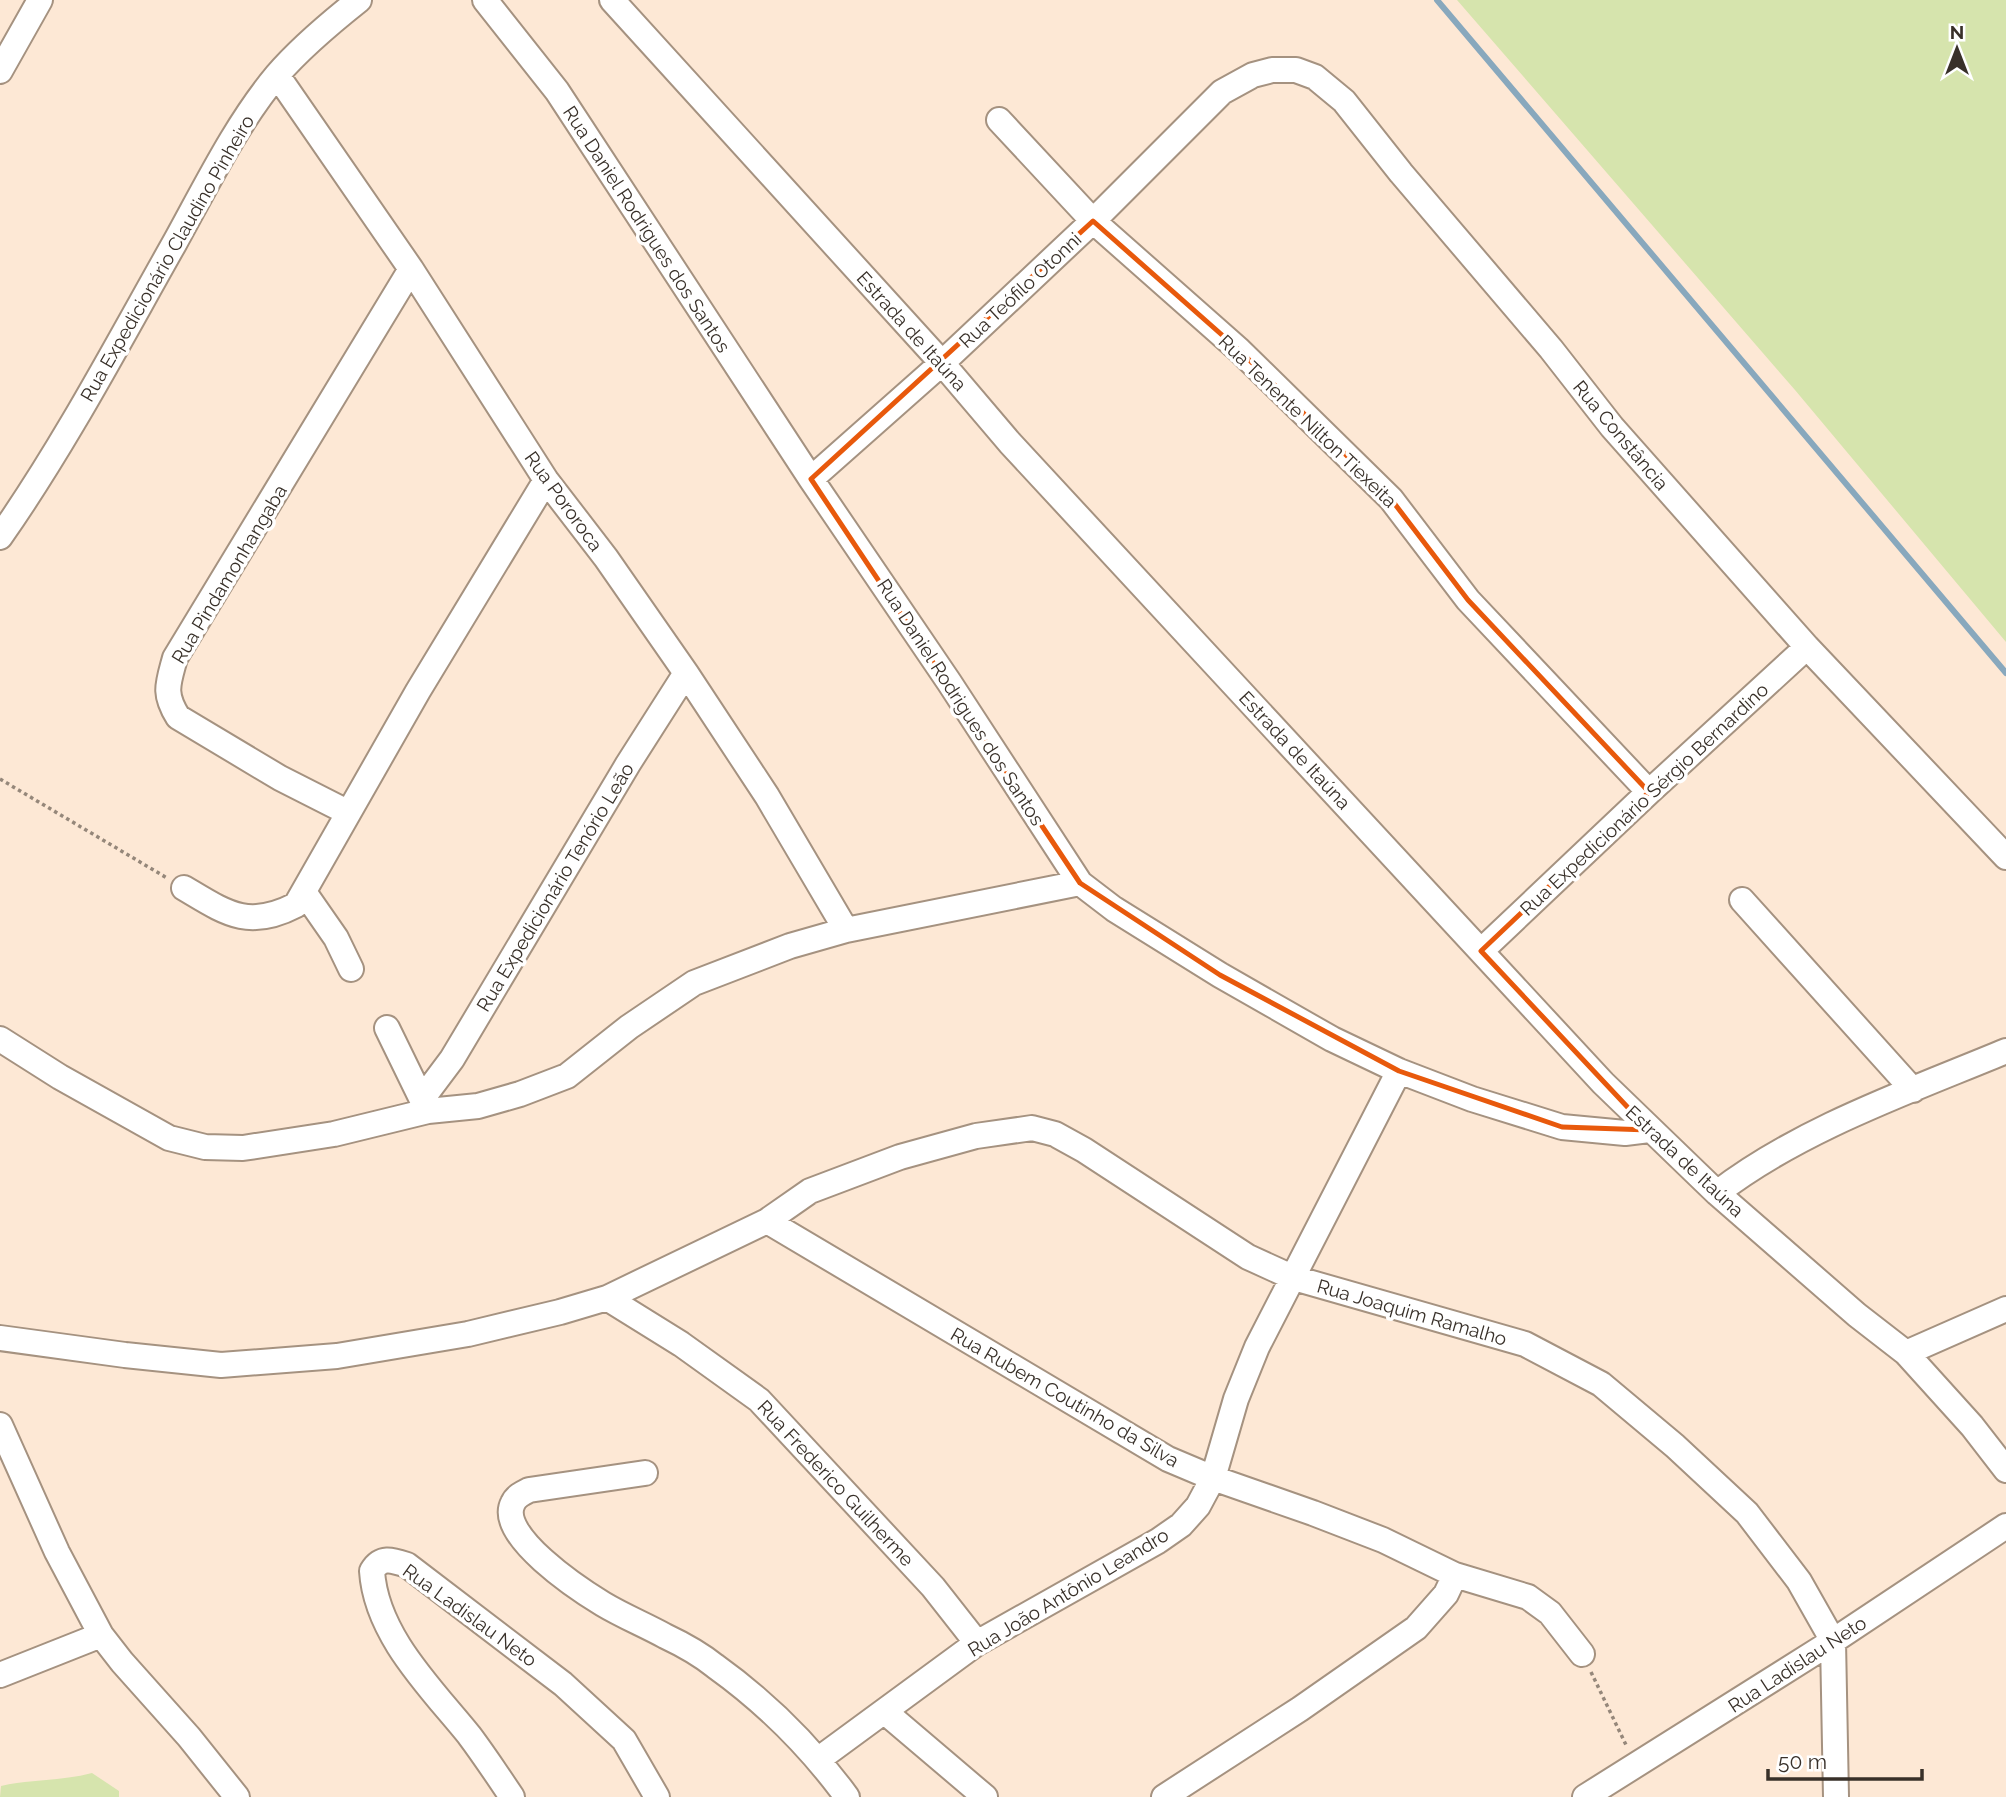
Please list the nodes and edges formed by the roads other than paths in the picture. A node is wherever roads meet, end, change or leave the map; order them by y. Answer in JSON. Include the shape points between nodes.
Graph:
{"nodes":[{"id":1,"x":40,"y":0,"type":"edge"},
{"id":2,"x":359,"y":0,"type":"edge"},
{"id":3,"x":485,"y":0,"type":"edge"},
{"id":4,"x":612,"y":0,"type":"edge"},
{"id":5,"x":0,"y":71,"type":"edge"},
{"id":6,"x":277,"y":75,"type":"junction"},
{"id":7,"x":1222,"y":92,"type":"joint"},
{"id":8,"x":999,"y":120,"type":"dead end"},
{"id":9,"x":1093,"y":221,"type":"junction"},
{"id":10,"x":411,"y":269,"type":"junction"},
{"id":11,"x":942,"y":363,"type":"junction"},
{"id":12,"x":811,"y":479,"type":"junction"},
{"id":13,"x":546,"y":480,"type":"junction"},
{"id":14,"x":0,"y":537,"type":"edge"},
{"id":15,"x":1807,"y":647,"type":"junction"},
{"id":16,"x":686,"y":673,"type":"junction"},
{"id":17,"x":1648,"y":792,"type":"junction"},
{"id":18,"x":347,"y":812,"type":"junction"},
{"id":19,"x":2006,"y":857,"type":"edge"},
{"id":20,"x":1080,"y":883,"type":"junction"},
{"id":21,"x":184,"y":888,"type":"road end"},
{"id":22,"x":304,"y":892,"type":"junction"},
{"id":23,"x":1742,"y":900,"type":"dead end"},
{"id":24,"x":846,"y":930,"type":"junction"},
{"id":25,"x":1481,"y":951,"type":"junction"},
{"id":26,"x":351,"y":969,"type":"dead end"},
{"id":27,"x":387,"y":1028,"type":"dead end"},
{"id":28,"x":0,"y":1039,"type":"edge"},
{"id":29,"x":2006,"y":1051,"type":"edge"},
{"id":30,"x":1399,"y":1071,"type":"junction"},
{"id":31,"x":1913,"y":1090,"type":"junction"},
{"id":32,"x":425,"y":1105,"type":"junction"},
{"id":33,"x":1649,"y":1130,"type":"junction"},
{"id":34,"x":1717,"y":1193,"type":"junction"},
{"id":35,"x":767,"y":1221,"type":"junction"},
{"id":36,"x":1294,"y":1279,"type":"junction"},
{"id":37,"x":607,"y":1298,"type":"junction"},
{"id":38,"x":2006,"y":1309,"type":"edge"},
{"id":39,"x":0,"y":1338,"type":"edge"},
{"id":40,"x":1906,"y":1353,"type":"junction"},
{"id":41,"x":0,"y":1425,"type":"edge"},
{"id":42,"x":2006,"y":1470,"type":"edge"},
{"id":43,"x":645,"y":1472,"type":"dead end"},
{"id":44,"x":1213,"y":1478,"type":"junction"},
{"id":45,"x":2006,"y":1526,"type":"edge"},
{"id":46,"x":1455,"y":1574,"type":"junction"},
{"id":47,"x":101,"y":1635,"type":"junction"},
{"id":48,"x":1833,"y":1641,"type":"junction"},
{"id":49,"x":977,"y":1643,"type":"junction"},
{"id":50,"x":1582,"y":1654,"type":"road end"},
{"id":51,"x":0,"y":1675,"type":"edge"},
{"id":52,"x":885,"y":1712,"type":"junction"},
{"id":53,"x":819,"y":1759,"type":"junction"},
{"id":54,"x":237,"y":1797,"type":"edge"},
{"id":55,"x":512,"y":1797,"type":"edge"},
{"id":56,"x":657,"y":1797,"type":"edge"},
{"id":57,"x":847,"y":1797,"type":"edge"},
{"id":58,"x":985,"y":1797,"type":"edge"},
{"id":59,"x":1164,"y":1797,"type":"edge"},
{"id":60,"x":1585,"y":1797,"type":"edge"},
{"id":61,"x":1836,"y":1797,"type":"edge"}],
"edges":[{"from":1,"to":5,"type":"street"},
{"from":2,"to":6,"type":"street","name":"Rua Expedicionário Claudino Pinheiro"},
{"from":3,"to":12,"type":"street","name":"Rua Daniel Rodrigues dos Santos","via":[[557,91]]},
{"from":4,"to":11,"type":"street","name":"Estrada de Itaúna"},
{"from":6,"to":10,"type":"street","name":"Rua Pororoca"},
{"from":6,"to":14,"type":"street","name":"Rua Expedicionário Claudino Pinheiro","via":[[208,182],[50,463]]},
{"from":7,"to":9,"type":"street","name":"Rua Teófilo Otonni"},
{"from":7,"to":15,"type":"street","name":"Rua Constância","via":[[1253,75],[1296,71],[1315,77],[1344,101],[1612,427]]},
{"from":8,"to":9,"type":"street","name":"Rua Tenente Nilton Tiexeita"},
{"from":9,"to":11,"type":"street","name":"Rua Teófilo Otonni"},
{"from":9,"to":17,"type":"street","name":"Rua Tenente Nilton Tiexeita","via":[[1239,350],[1391,499],[1468,600]]},
{"from":10,"to":13,"type":"street","name":"Rua Pororoca"},
{"from":10,"to":18,"type":"street","name":"Rua Pindamonhangaba","via":[[175,658],[169,681],[169,701],[178,717]]},
{"from":11,"to":12,"type":"street","name":"Rua Teófilo Otonni"},
{"from":11,"to":25,"type":"street","name":"Estrada de Itaúna","via":[[1019,453]]},
{"from":12,"to":20,"type":"street","name":"Rua Daniel Rodrigues dos Santos"},
{"from":13,"to":16,"type":"street","name":"Rua Pororoca"},
{"from":13,"to":18,"type":"street"},
{"from":15,"to":17,"type":"street","name":"Rua Expedicionário Sérgio Bernardino"},
{"from":15,"to":19,"type":"street","name":"Rua Constância"},
{"from":16,"to":24,"type":"street","name":"Rua Pororoca","via":[[767,796]]},
{"from":16,"to":32,"type":"street","name":"Rua Expedicionário Tenório Leão"},
{"from":17,"to":25,"type":"street","name":"Rua Expedicionário Sérgio Bernardino"},
{"from":18,"to":22,"type":"street"},
{"from":20,"to":24,"type":"street"},
{"from":20,"to":30,"type":"street","name":"Rua Daniel Rodrigues dos Santos","via":[[1220,975]]},
{"from":21,"to":22,"type":"street","via":[[242,917],[262,918],[296,905]]},
{"from":22,"to":26,"type":"street"},
{"from":23,"to":31,"type":"street"},
{"from":24,"to":32,"type":"street","via":[[694,983],[567,1076],[478,1106]]},
{"from":25,"to":33,"type":"street","name":"Estrada de Itaúna"},
{"from":27,"to":32,"type":"street"},
{"from":28,"to":32,"type":"street","via":[[169,1138],[205,1147],[243,1149],[334,1134]]},
{"from":29,"to":31,"type":"street"},
{"from":30,"to":33,"type":"street","name":"Rua Daniel Rodrigues dos Santos","via":[[1562,1127],[1625,1133]]},
{"from":30,"to":36,"type":"street","name":"Rua João Antônio Leandro"},
{"from":31,"to":34,"type":"street","via":[[1774,1155]]},
{"from":33,"to":34,"type":"street","name":"Estrada de Itaúna"},
{"from":34,"to":40,"type":"street","name":"Estrada de Itaúna"},
{"from":35,"to":36,"type":"street","name":"Rua Joaquim Ramalho","via":[[810,1191],[900,1157],[976,1136],[1032,1128],[1084,1150],[1248,1257]]},
{"from":35,"to":37,"type":"street","name":"Rua Joaquim Ramalho"},
{"from":35,"to":44,"type":"street","name":"Rua Rubem Coutinho da Silva","via":[[1168,1459]]},
{"from":36,"to":44,"type":"street","name":"Rua João Antônio Leandro","via":[[1253,1357]]},
{"from":36,"to":48,"type":"street","name":"Rua Joaquim Ramalho","via":[[1525,1344],[1601,1384],[1747,1513],[1799,1581]]},
{"from":37,"to":39,"type":"street","name":"Rua Joaquim Ramalho","via":[[455,1336],[337,1356],[221,1365]]},
{"from":37,"to":49,"type":"street","name":"Rua Frederico Guilherme","via":[[758,1400],[933,1587]]},
{"from":38,"to":40,"type":"street"},
{"from":40,"to":42,"type":"street","name":"Estrada de Itaúna"},
{"from":41,"to":47,"type":"street","via":[[57,1552]]},
{"from":43,"to":53,"type":"street","via":[[518,1495],[511,1512],[516,1531],[529,1548],[604,1605],[713,1664],[770,1708]]},
{"from":44,"to":46,"type":"street","name":"Rua Rubem Coutinho da Silva","via":[[1383,1540]]},
{"from":44,"to":49,"type":"street","name":"Rua João Antônio Leandro","via":[[1181,1525]]},
{"from":45,"to":48,"type":"street","name":"Rua Ladislau Neto"},
{"from":46,"to":50,"type":"street","name":"Rua Rubem Coutinho da Silva","via":[[1528,1597],[1550,1613]]},
{"from":46,"to":59,"type":"street","via":[[1446,1594],[1416,1628]]},
{"from":47,"to":51,"type":"street"},
{"from":47,"to":54,"type":"street"},
{"from":48,"to":60,"type":"street","name":"Rua Ladislau Neto"},
{"from":48,"to":61,"type":"street","name":"Rua Joaquim Ramalho"},
{"from":49,"to":52,"type":"street","name":"Rua João Antônio Leandro"},
{"from":52,"to":53,"type":"street","name":"Rua João Antônio Leandro"},
{"from":52,"to":58,"type":"street"},
{"from":53,"to":57,"type":"street"},
{"from":55,"to":56,"type":"street","name":"Rua Ladislau Neto","via":[[401,1650],[373,1585],[372,1572],[382,1560],[407,1565],[563,1684],[624,1740]]}]}
